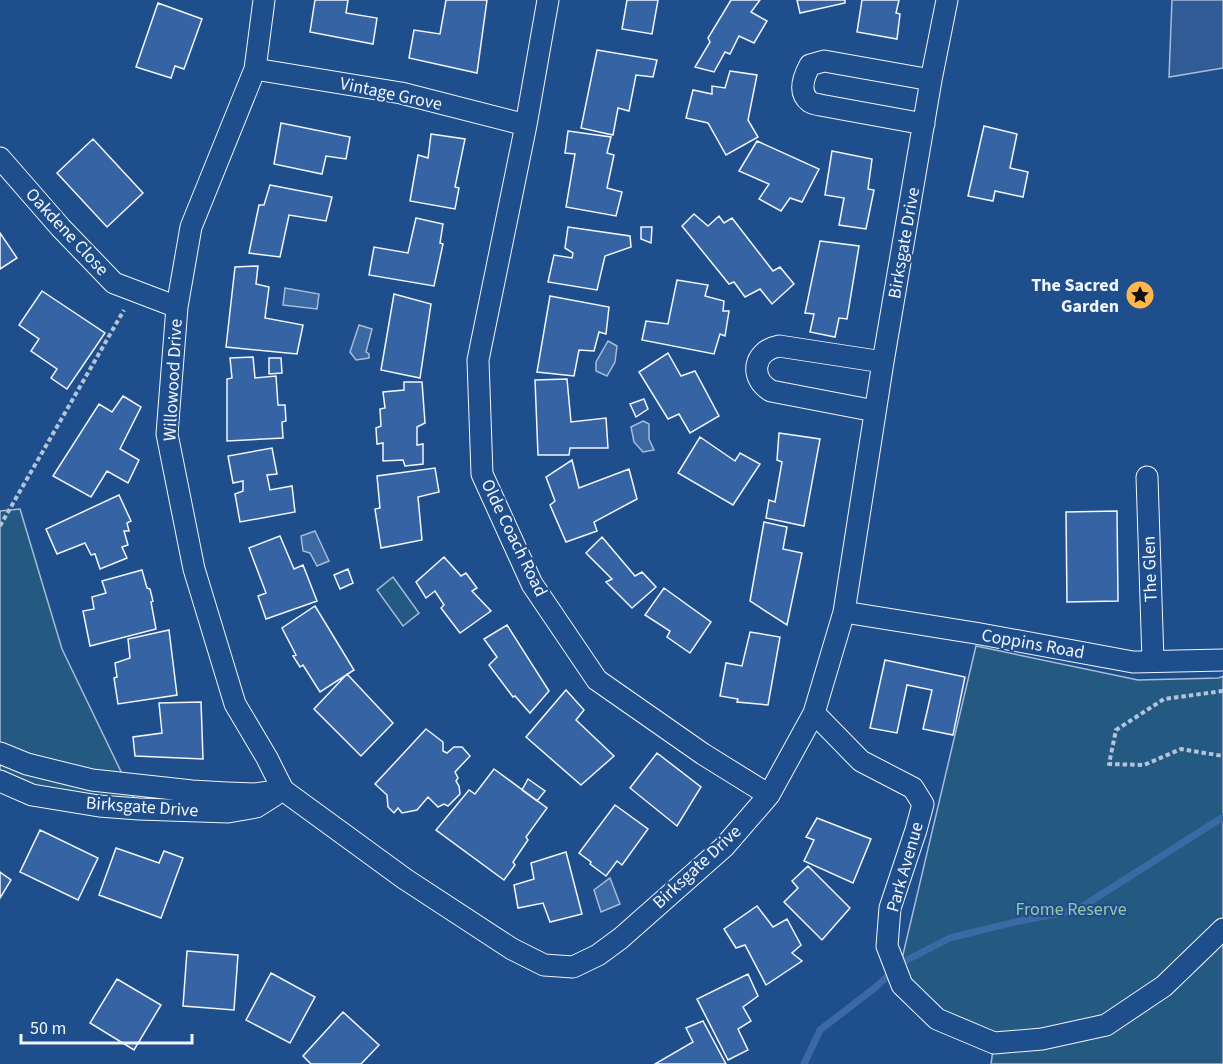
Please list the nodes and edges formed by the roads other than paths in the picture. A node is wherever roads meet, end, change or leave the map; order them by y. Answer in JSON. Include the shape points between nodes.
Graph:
{"nodes":[{"id":1,"x":264,"y":0,"type":"edge"},
{"id":2,"x":548,"y":0,"type":"edge"},
{"id":3,"x":947,"y":0,"type":"edge"},
{"id":4,"x":255,"y":69,"type":"junction"},
{"id":5,"x":931,"y":80,"type":"junction"},
{"id":6,"x":924,"y":124,"type":"junction"},
{"id":7,"x":526,"y":125,"type":"junction"},
{"id":8,"x":0,"y":158,"type":"edge"},
{"id":9,"x":177,"y":307,"type":"junction"},
{"id":10,"x":883,"y":362,"type":"junction"},
{"id":11,"x":875,"y":411,"type":"junction"},
{"id":12,"x":1147,"y":477,"type":"dead end"},
{"id":13,"x":844,"y":612,"type":"junction"},
{"id":14,"x":1223,"y":660,"type":"edge"},
{"id":15,"x":1153,"y":661,"type":"junction"},
{"id":16,"x":813,"y":713,"type":"junction"},
{"id":17,"x":0,"y":753,"type":"edge"},
{"id":18,"x":0,"y":781,"type":"edge"},
{"id":19,"x":283,"y":790,"type":"junction"},
{"id":20,"x":769,"y":795,"type":"junction"},
{"id":21,"x":1223,"y":929,"type":"edge"}],
"edges":[{"from":1,"to":4,"type":"street","name":"Willowood Drive"},
{"from":2,"to":7,"type":"street","name":"Olde Coach Road"},
{"from":3,"to":5,"type":"street","name":"Birksgate Drive"},
{"from":4,"to":7,"type":"street","name":"Vintage Grove","via":[[401,93]]},
{"from":4,"to":9,"type":"street","name":"Willowood Drive","via":[[191,227]]},
{"from":5,"to":6,"type":"street","name":"Birksgate Drive"},
{"from":5,"to":6,"type":"street","via":[[824,61],[810,65],[804,76],[802,90],[810,101]]},
{"from":6,"to":10,"type":"street","name":"Birksgate Drive"},
{"from":7,"to":20,"type":"street","name":"Olde Coach Road","via":[[478,360],[482,474],[532,584],[597,680]]},
{"from":8,"to":9,"type":"street","name":"Oakdene Close","via":[[114,283]]},
{"from":9,"to":19,"type":"street","name":"Willowood Drive","via":[[167,434],[194,569],[235,704]]},
{"from":10,"to":11,"type":"street","name":"Birksgate Drive"},
{"from":10,"to":11,"type":"street","via":[[779,346],[764,352],[757,366],[759,381],[771,392]]},
{"from":11,"to":13,"type":"street","name":"Birksgate Drive"},
{"from":12,"to":15,"type":"street","name":"The Glen"},
{"from":13,"to":15,"type":"street","name":"Coppins Road","via":[[1133,662]]},
{"from":13,"to":16,"type":"street","name":"Birksgate Drive"},
{"from":14,"to":15,"type":"street","name":"Coppins Road"},
{"from":16,"to":20,"type":"street","name":"Birksgate Drive"},
{"from":16,"to":21,"type":"street","name":"Park Avenue","via":[[861,761],[913,788],[923,804],[890,908],[886,946],[902,985],[937,1019],[994,1043],[1042,1039],[1106,1025],[1164,986]]},
{"from":17,"to":19,"type":"street","name":"Birksgate Drive","via":[[92,780],[215,792],[255,794]]},
{"from":18,"to":19,"type":"street","name":"Birksgate Drive","via":[[32,795],[99,806],[217,812],[256,807]]},
{"from":19,"to":20,"type":"street","name":"Birksgate Drive","via":[[405,879],[512,949],[544,965],[573,967],[621,938],[724,847]]}]}
